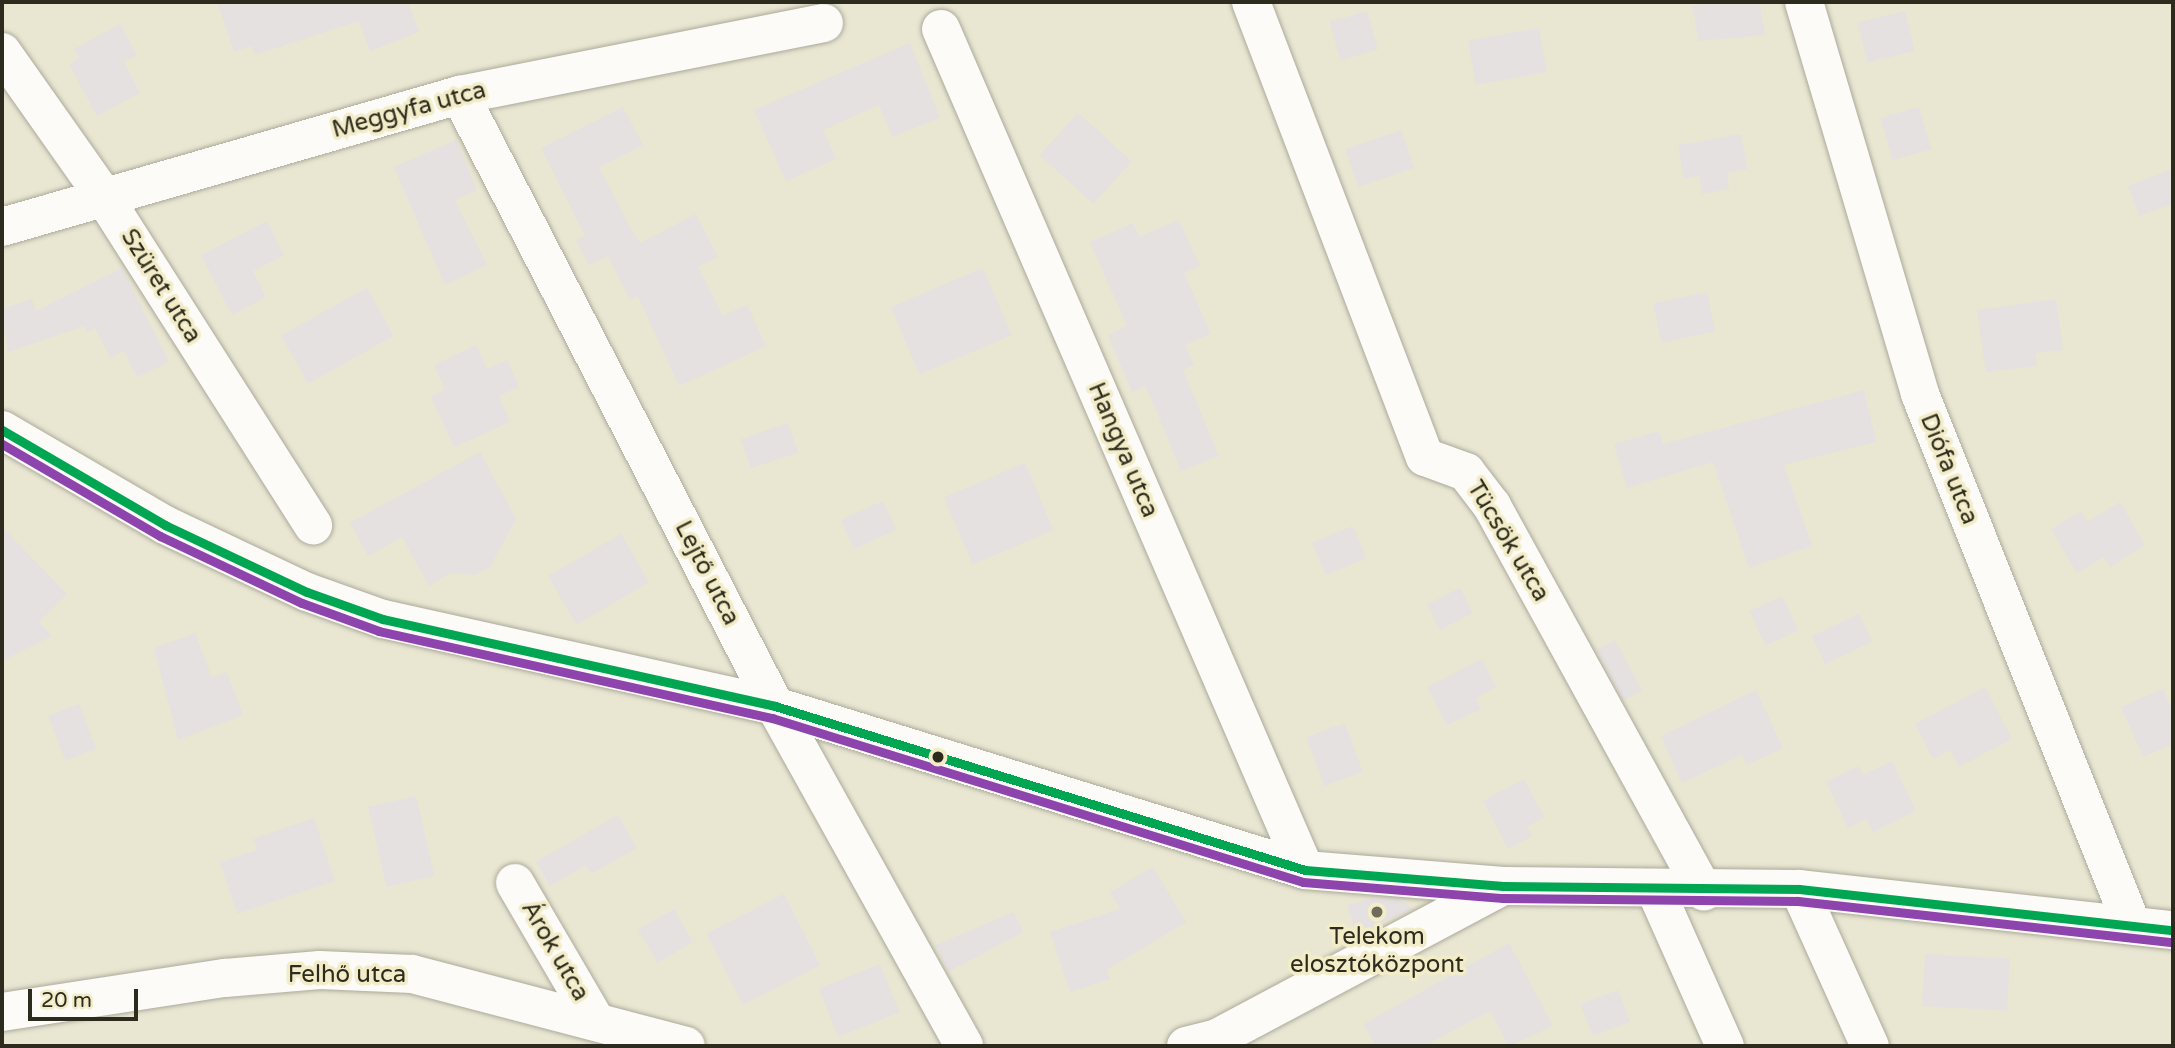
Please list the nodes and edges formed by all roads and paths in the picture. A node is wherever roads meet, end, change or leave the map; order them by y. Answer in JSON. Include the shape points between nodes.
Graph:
{"nodes":[{"id":1,"x":1251,"y":2,"type":"edge"},
{"id":2,"x":1804,"y":2,"type":"edge"},
{"id":3,"x":824,"y":23,"type":"dead end"},
{"id":4,"x":941,"y":29,"type":"dead end"},
{"id":5,"x":2,"y":52,"type":"edge"},
{"id":6,"x":460,"y":95,"type":"junction"},
{"id":7,"x":103,"y":194,"type":"junction"},
{"id":8,"x":2,"y":227,"type":"edge"},
{"id":9,"x":2,"y":430,"type":"edge"},
{"id":10,"x":313,"y":525,"type":"dead end"},
{"id":11,"x":775,"y":706,"type":"junction"},
{"id":12,"x":1305,"y":870,"type":"junction"},
{"id":13,"x":515,"y":883,"type":"dead end"},
{"id":14,"x":1503,"y":886,"type":"junction"},
{"id":15,"x":1655,"y":888,"type":"junction"},
{"id":16,"x":1799,"y":889,"type":"junction"},
{"id":17,"x":1704,"y":891,"type":"junction"},
{"id":18,"x":2131,"y":923,"type":"junction"},
{"id":19,"x":2173,"y":930,"type":"edge"},
{"id":20,"x":2,"y":1012,"type":"edge"},
{"id":21,"x":614,"y":1031,"type":"edge"},
{"id":22,"x":1206,"y":1044,"type":"edge"},
{"id":23,"x":686,"y":1046,"type":"edge"},
{"id":24,"x":964,"y":1046,"type":"edge"},
{"id":25,"x":1725,"y":1046,"type":"edge"},
{"id":26,"x":1870,"y":1046,"type":"edge"}],
"edges":[{"from":1,"to":17,"type":"street","name":"Tücsök utca","via":[[1425,457],[1466,472],[1492,506]]},
{"from":2,"to":18,"type":"street","name":"Diófa utca","via":[[1920,394]]},
{"from":3,"to":6,"type":"street","name":"Meggyfa utca"},
{"from":4,"to":12,"type":"street","name":"Hangya utca"},
{"from":5,"to":7,"type":"street","name":"Szüret utca"},
{"from":6,"to":7,"type":"street","name":"Meggyfa utca"},
{"from":6,"to":11,"type":"street","name":"Lejtő utca"},
{"from":7,"to":8,"type":"street","name":"Meggyfa utca"},
{"from":7,"to":10,"type":"street","name":"Szüret utca"},
{"from":9,"to":11,"type":"street","via":[[165,525],[307,592],[383,619]]},
{"from":11,"to":12,"type":"street"},
{"from":11,"to":24,"type":"street","name":"Lejtő utca"},
{"from":12,"to":14,"type":"street"},
{"from":13,"to":21,"type":"street","name":"Árok utca"},
{"from":14,"to":15,"type":"street"},
{"from":14,"to":22,"type":"street"},
{"from":15,"to":17,"type":"street"},
{"from":15,"to":25,"type":"street"},
{"from":16,"to":17,"type":"street"},
{"from":16,"to":18,"type":"street"},
{"from":16,"to":26,"type":"street"},
{"from":18,"to":19,"type":"street"},
{"from":20,"to":21,"type":"street","name":"Felhő utca","via":[[320,970],[412,974]]},
{"from":21,"to":23,"type":"street","name":"Felhő utca"}]}
